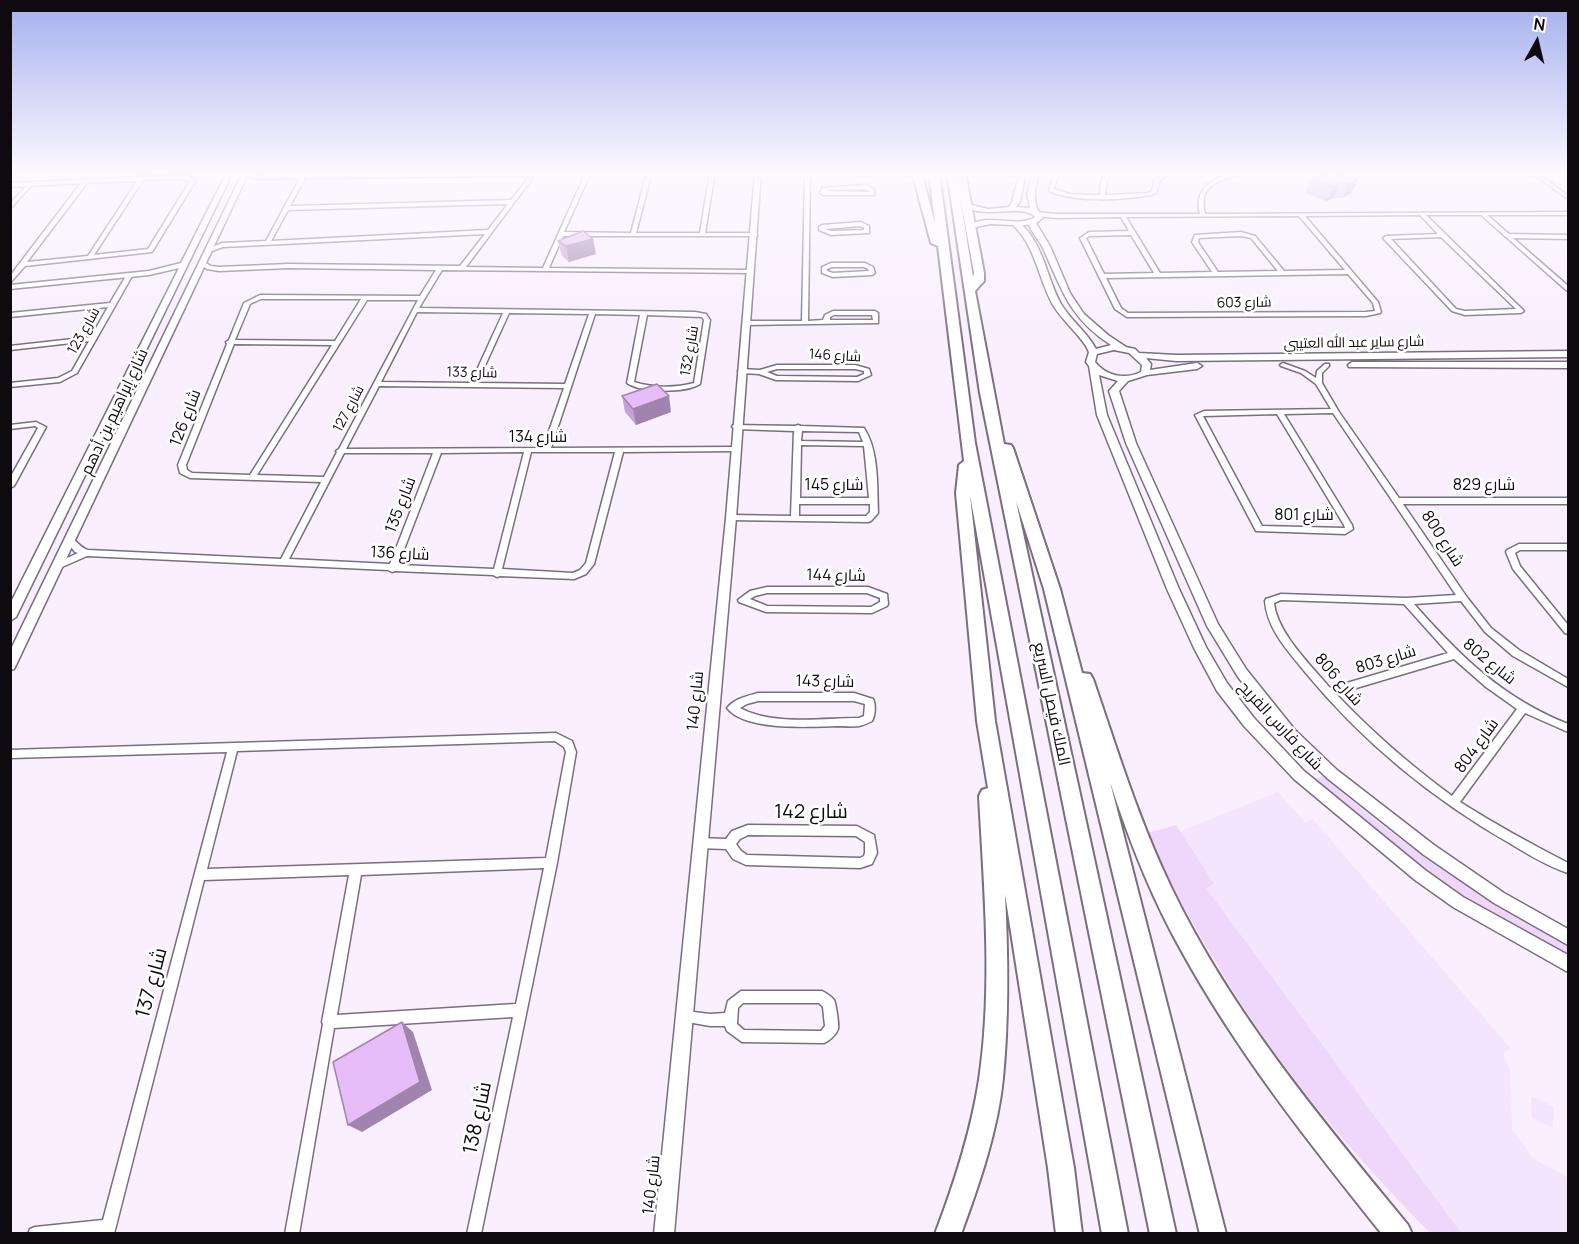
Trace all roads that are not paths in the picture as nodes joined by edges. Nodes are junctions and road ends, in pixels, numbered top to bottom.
1 (49, 230) edge
2 (108, 230) edge
3 (165, 230) edge
4 (203, 230) edge
5 (218, 230) edge
6 (275, 230) edge
7 (562, 230) edge
8 (634, 230) edge
9 (703, 230) edge
10 (755, 230) edge
11 (808, 230) edge
12 (824, 230) edge
13 (867, 230) edge
14 (932, 230) edge
15 (941, 230) edge
16 (960, 230) edge
17 (973, 230) edge
18 (1020, 230) edge
19 (1040, 230) edge
20 (1130, 230) edge
21 (1314, 230) edge
22 (1437, 230) edge
23 (1501, 230) edge
24 (489, 232) joint
25 (1132, 233) junction
26 (560, 234) junction
27 (633, 234) junction
28 (702, 235) junction
29 (755, 235) junction
30 (1443, 236) junction
31 (1508, 236) junction
32 (1569, 237) edge
33 (268, 243) junction
34 (222, 245) junction
35 (210, 246) junction
36 (90, 257) junction
37 (202, 263) junction
38 (24, 264) junction
39 (186, 264) junction
40 (945, 266) junction
41 (440, 268) junction
42 (462, 268) junction
43 (219, 269) junction
44 (545, 269) junction
45 (807, 270) junction
46 (824, 270) junction
47 (167, 271) junction
48 (749, 272) junction
49 (1349, 272) junction
50 (1282, 273) junction
51 (1216, 274) junction
52 (1158, 275) junction
53 (129, 276) junction
54 (1101, 276) junction
55 (180, 277) junction
56 (195, 278) junction
57 (10, 281) edge
58 (10, 287) edge
59 (1569, 289) edge
60 (969, 291) junction
61 (365, 298) junction
62 (422, 298) junction
63 (113, 305) junction
64 (415, 310) junction
65 (507, 311) junction
66 (593, 312) junction
67 (644, 313) junction
68 (10, 315) edge
69 (805, 322) junction
70 (826, 322) junction
71 (746, 323) junction
72 (93, 339) junction
73 (229, 342) junction
74 (337, 343) junction
75 (10, 348) edge
76 (1122, 348) junction
77 (1093, 352) junction
78 (1530, 354) junction
79 (1569, 354) edge
80 (1140, 355) junction
81 (1569, 364) edge
82 (1283, 365) junction
83 (1327, 365) junction
84 (1486, 365) junction
85 (1093, 367) junction
86 (741, 371) junction
87 (760, 372) junction
88 (1145, 373) junction
89 (147, 378) junction
90 (1125, 379) junction
91 (128, 381) junction
92 (1319, 383) junction
93 (376, 384) junction
94 (10, 385) edge
95 (473, 385) junction
96 (568, 386) junction
97 (140, 393) junction
98 (986, 393) junction
99 (120, 396) junction
100 (1336, 411) junction
101 (1279, 412) junction
102 (10, 427) edge
103 (736, 427) junction
104 (798, 428) junction
105 (797, 443) junction
106 (968, 443) junction
107 (867, 444) junction
108 (736, 449) junction
109 (340, 451) junction
110 (438, 451) junction
111 (528, 451) junction
112 (546, 451) junction
113 (619, 451) junction
114 (14, 474) edge
115 (252, 477) junction
116 (325, 480) junction
117 (10, 486) edge
118 (795, 501) junction
119 (873, 501) junction
120 (1399, 501) junction
121 (1569, 501) edge
122 (730, 518) junction
123 (795, 518) junction
124 (70, 541) junction
125 (1569, 547) edge
126 (88, 553) junction
127 (283, 563) junction
128 (58, 565) junction
129 (392, 569) junction
130 (497, 574) junction
131 (1052, 589) junction
132 (1463, 598) junction
133 (722, 599) junction
134 (742, 600) junction
135 (1406, 601) junction
136 (10, 617) edge
137 (1569, 631) edge
138 (1454, 655) junction
139 (10, 665) edge
140 (1569, 683) edge
141 (1327, 693) junction
142 (732, 708) junction
143 (1523, 708) junction
144 (711, 709) junction
145 (986, 721) junction
146 (1569, 728) edge
147 (233, 748) junction
148 (10, 754) edge
149 (1454, 802) junction
150 (699, 843) junction
151 (729, 843) junction
152 (551, 863) junction
153 (1569, 868) edge
154 (356, 869) junction
155 (200, 874) junction
156 (1569, 937) edge
157 (1569, 964) edge
158 (520, 1010) junction
159 (686, 1017) junction
160 (730, 1019) junction
161 (328, 1022) junction
162 (108, 1230) edge
163 (34, 1233) edge
164 (292, 1233) edge
165 (474, 1233) edge
166 (664, 1233) edge
167 (948, 1233) edge
168 (1069, 1233) edge
169 (1115, 1233) edge
170 (1163, 1233) edge
171 (1213, 1233) edge
172 (1399, 1233) edge

1 - 38 street
2 - 36 street
3 - 36 street
4 - 39 street, شارع إبراهيم بن أدهم
5 - 35 street, شارع إبراهيم بن أدهم
6 - 33 street
7 - 26 street
8 - 27 street
9 - 28 street
10 - 29 street, شارع 140
11 - 45 street
12 - 13 street
14 - 40 highway
15 - 40 highway, الملك فيصل السريع
16 - 60 highway, الملك فيصل السريع
17 - 60 highway
18 - 77 street
19 - 76 street, شارع ساير عبد الله العتيبي
20 - 25 street
21 - 49 street, شارع 603
22 - 30 street
23 - 31 street
24 - 33 street
24 - 42 street
25 - 52 street
25 - 54 street, شارع 603
26 - 27 street
26 - 44 street
27 - 28 street
28 - 29 street
29 - 48 street, شارع 140
30 - 30 street
31 - 32 street
31 - 59 street
33 - 34 street
34 - 35 street
34 - 35 street
35 - 37 street, شارع إبراهيم بن أدهم
36 - 38 street
37 - 43 street
37 - 56 street, شارع إبراهيم بن أدهم
38 - 57 street
39 - 47 street
39 - 55 street, شارع إبراهيم بن أدهم
40 - 106 highway, الملك فيصل السريع
41 - 42 street
41 - 43 street
41 - 62 street, شارع 127
42 - 44 street
43 - 56 street
44 - 48 street
45 - 46 street
45 - 69 street
46 - 46 street
47 - 53 street
47 - 55 street
48 - 71 street, شارع 140
49 - 50 street
49 - 54 street, شارع 603
50 - 51 street
50 - 51 street
51 - 52 street
52 - 54 street
53 - 58 street
53 - 63 street, شارع 123
55 - 91 street, شارع إبراهيم بن أدهم
56 - 89 street, شارع إبراهيم بن أدهم
60 - 98 highway, الملك فيصل السريع
61 - 62 street, شارع 126
61 - 73 street, شارع 126
61 - 74 street
62 - 64 street, شارع 127
63 - 68 street
63 - 72 street, شارع 123
64 - 65 street, شارع 132
64 - 93 street, شارع 127
65 - 66 street, شارع 132
65 - 95 street
66 - 67 street, شارع 132
66 - 96 street
67 - 67 street, شارع 132
69 - 70 street
69 - 71 street
70 - 70 street
71 - 86 street, شارع 140
72 - 75 street
72 - 94 street, شارع 123
73 - 74 street
73 - 115 street, شارع 126
74 - 115 street
76 - 77 street
76 - 80 street, شارع ساير عبد الله العتيبي
77 - 85 street, شارع فارس الفريح
78 - 79 street, شارع ساير عبد الله العتيبي
78 - 80 street, شارع ساير عبد الله العتيبي
78 - 84 street
80 - 88 street
81 - 84 street, شارع ساير عبد الله العتيبي
82 - 83 street, شارع ساير عبد الله العتيبي
82 - 88 street, شارع ساير عبد الله العتيبي
82 - 92 street, شارع 800
83 - 84 street, شارع ساير عبد الله العتيبي
83 - 92 street
85 - 90 street
85 - 157 street, شارع فارس الفريح
86 - 87 street, شارع 146
86 - 103 street, شارع 140
87 - 87 street, شارع 146
88 - 90 street, شارع ساير عبد الله العتيبي
89 - 91 street
89 - 97 street, شارع إبراهيم بن أدهم
90 - 156 street, شارع فارس الفريح
91 - 99 street, شارع إبراهيم بن أدهم
92 - 100 street, شارع 800
93 - 95 street, شارع 133
93 - 109 street, شارع 127
95 - 96 street, شارع 133
96 - 112 street
97 - 99 street
97 - 124 street, شارع إبراهيم بن أدهم
98 - 131 highway
98 - 170 highway, الملك فيصل السريع
99 - 136 street, شارع إبراهيم بن أدهم
100 - 101 street, شارع 801
100 - 120 street, شارع 800
101 - 101 street, شارع 801
102 - 114 street
103 - 104 street
103 - 108 street, شارع 140
104 - 105 street, شارع 145
104 - 107 street
105 - 107 street
105 - 118 street, شارع 145
106 - 145 highway
106 - 169 highway, الملك فيصل السريع
107 - 119 street, شارع 145
108 - 113 street, شارع 134
108 - 122 street, شارع 140
109 - 110 street, شارع 134
109 - 116 street, شارع 127
110 - 111 street, شارع 134
110 - 129 street, شارع 135
111 - 112 street, شارع 134
111 - 130 street
112 - 113 street, شارع 134
113 - 130 street, شارع 136
114 - 117 street
115 - 116 street, شارع 126
116 - 127 street, شارع 127
118 - 119 street, شارع 145
118 - 123 street, شارع 145
119 - 123 street, شارع 145
120 - 121 street, شارع 829
120 - 132 street, شارع 800
122 - 123 street, شارع 145
122 - 133 street, شارع 140
124 - 126 street
124 - 128 street, شارع إبراهيم بن أدهم
125 - 137 street
126 - 127 street, شارع 136
126 - 128 street, شارع 136
127 - 129 street, شارع 136
128 - 139 street, شارع إبراهيم بن أدهم
129 - 130 street, شارع 136
131 - 171 highway
131 - 172 highway
132 - 135 street, شارع 806
132 - 140 street, شارع 800
133 - 134 street, شارع 144
133 - 144 street, شارع 140
134 - 134 street, شارع 144
135 - 138 street, شارع 802
135 - 141 street, شارع 806
138 - 141 street, شارع 803
138 - 143 street, شارع 802
141 - 149 street, شارع 806
142 - 142 street, شارع 143
142 - 144 street, شارع 143
143 - 146 street, شارع 802
143 - 149 street, شارع 804
144 - 150 street, شارع 140
145 - 167 highway
145 - 168 highway
147 - 148 street
147 - 152 street, شارع 138
147 - 155 street, شارع 137
149 - 153 street, شارع 806
150 - 151 street, شارع 142
150 - 159 street, شارع 140
151 - 151 street, شارع 142
152 - 154 street
152 - 158 street, شارع 138
154 - 155 street
154 - 161 street
155 - 162 street, شارع 137
158 - 161 street
158 - 165 street, شارع 138
159 - 160 street
159 - 166 street, شارع 140
160 - 160 street
161 - 164 street
162 - 163 street, شارع 137

